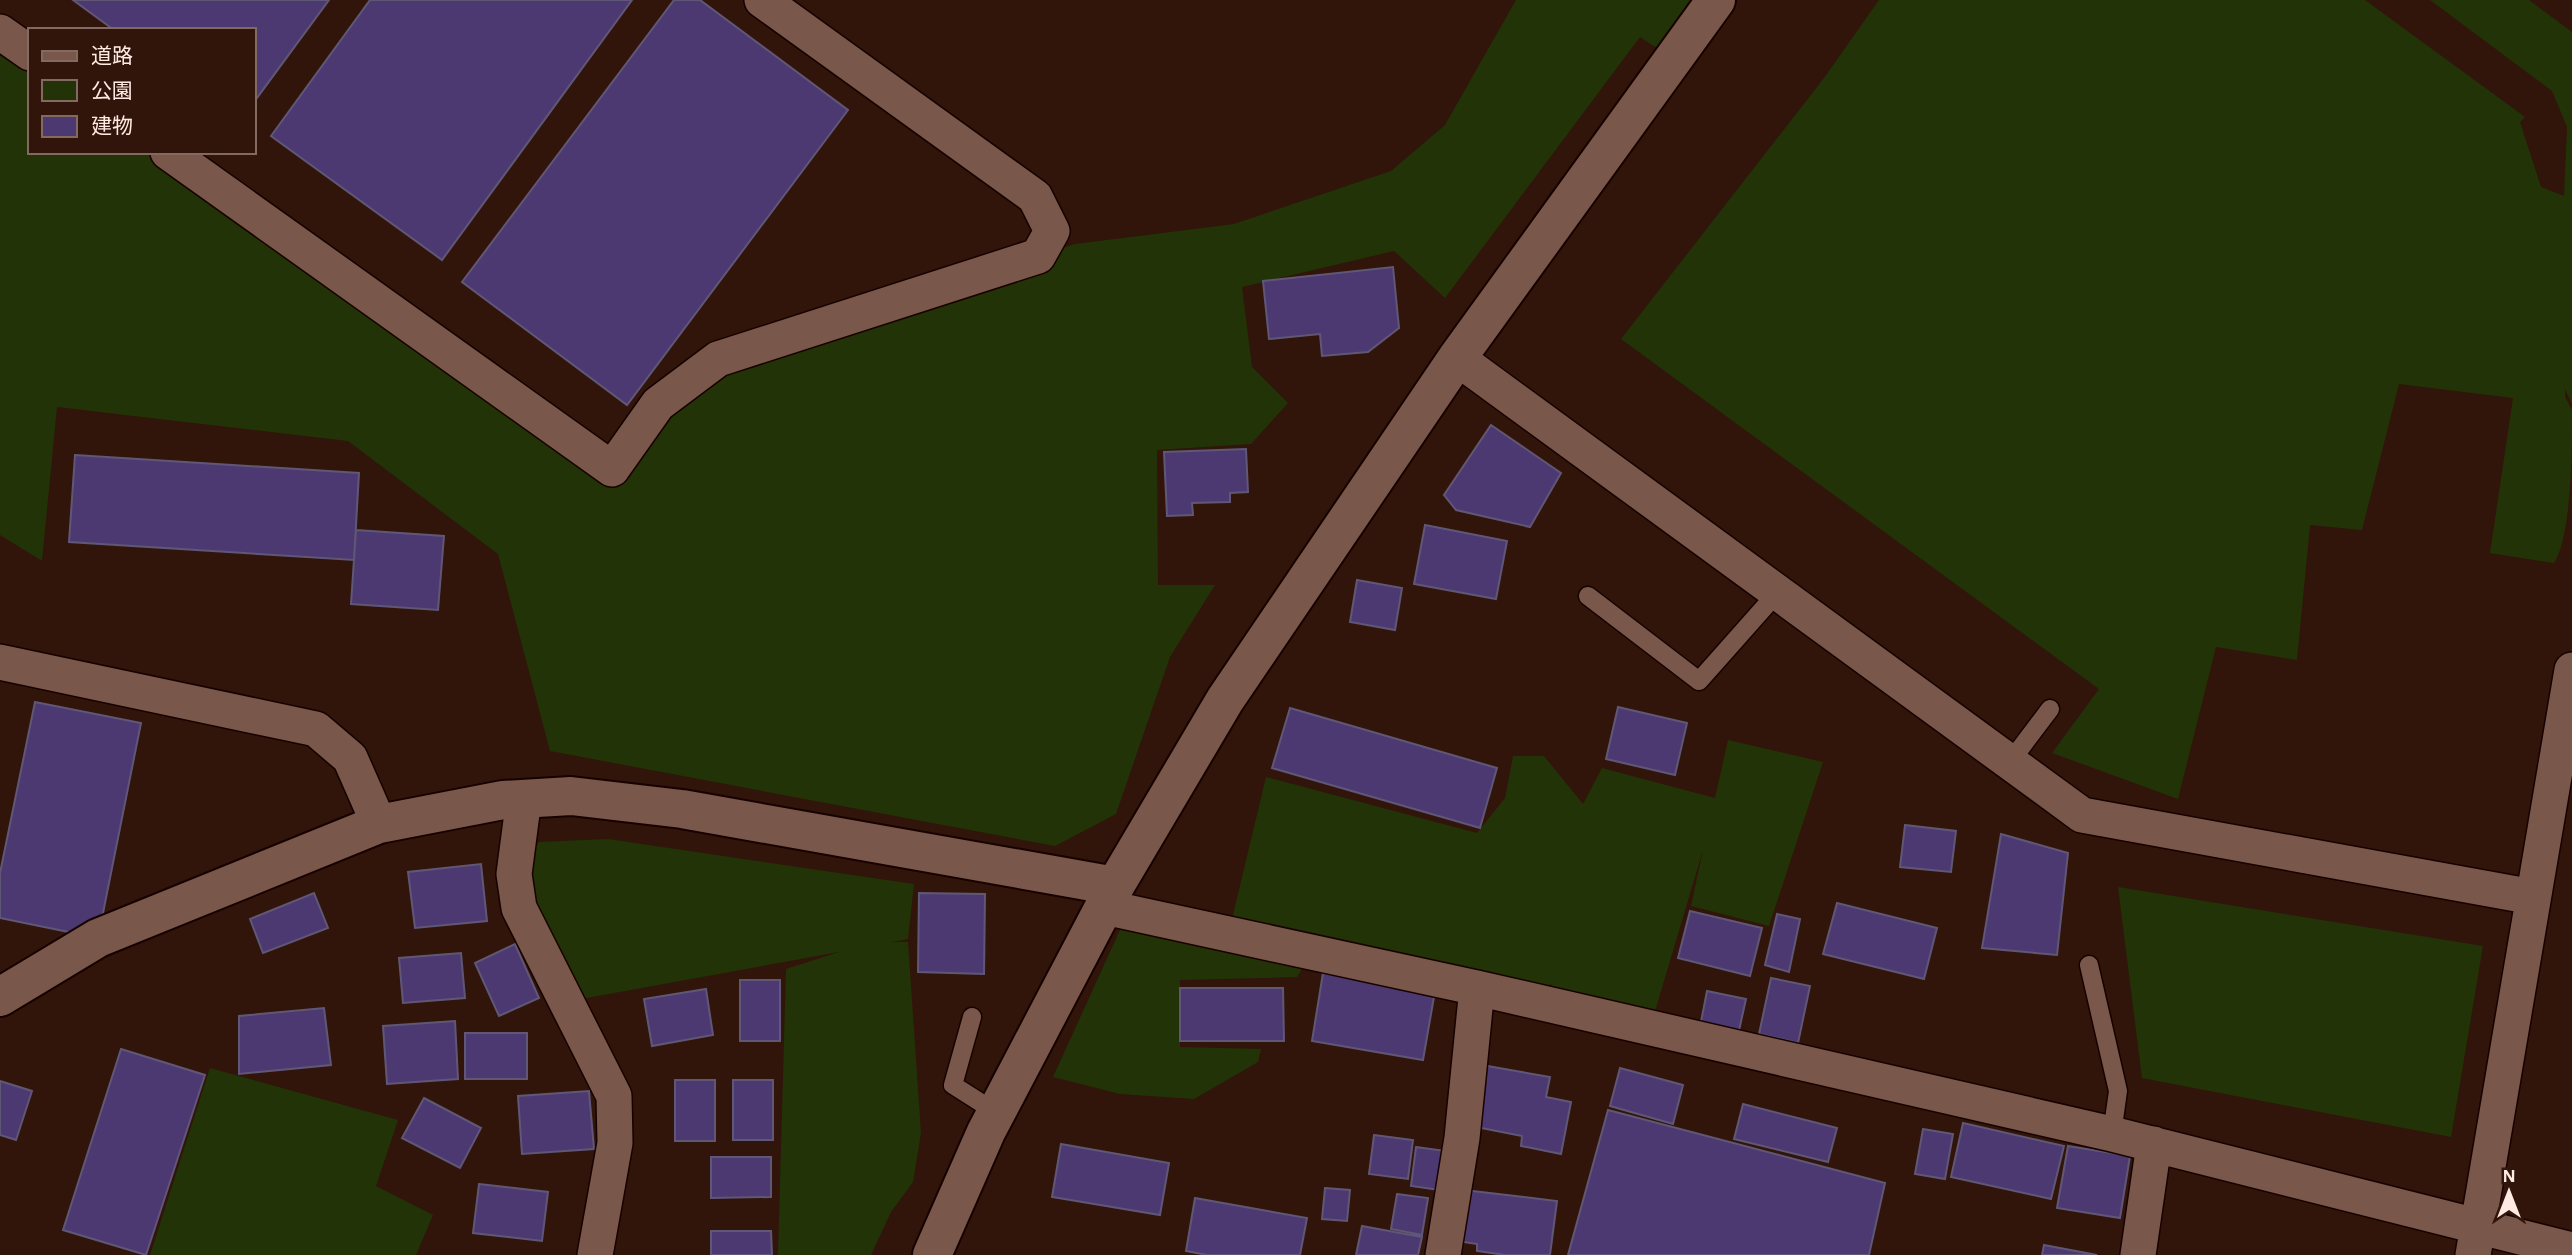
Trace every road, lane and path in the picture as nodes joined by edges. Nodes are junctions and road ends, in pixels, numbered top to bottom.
1 (762, 0) edge
2 (1716, 0) edge
3 (0, 32) edge
4 (28, 52) edge
5 (172, 154) edge
6 (1457, 359) junction
7 (1777, 593) junction
8 (1588, 596) dead end
9 (0, 662) edge
10 (2572, 670) edge
11 (2050, 709) dead end
12 (2010, 762) junction
13 (524, 798) junction
14 (379, 824) junction
15 (1109, 896) junction
16 (2533, 897) junction
17 (2089, 965) dead end
18 (1477, 988) junction
19 (0, 997) edge
20 (972, 1017) dead end
21 (997, 1112) junction
22 (2112, 1134) junction
23 (2154, 1144) junction
24 (2474, 1240) edge
25 (2572, 1250) edge
26 (595, 1255) edge
27 (932, 1255) edge
28 (1443, 1255) edge
29 (2138, 1255) edge

1 - 5 street
2 - 6 street
3 - 4 street
6 - 7 street
6 - 15 street
7 - 8 lane
7 - 12 street
9 - 14 street
10 - 16 street
11 - 12 lane
12 - 16 street
13 - 14 street
13 - 15 street
13 - 26 street
14 - 19 street
15 - 18 street
15 - 21 street
16 - 24 street
17 - 22 lane
18 - 22 street
18 - 28 street
20 - 21 lane
21 - 27 street
22 - 23 street
23 - 24 street
23 - 29 street
24 - 25 street

